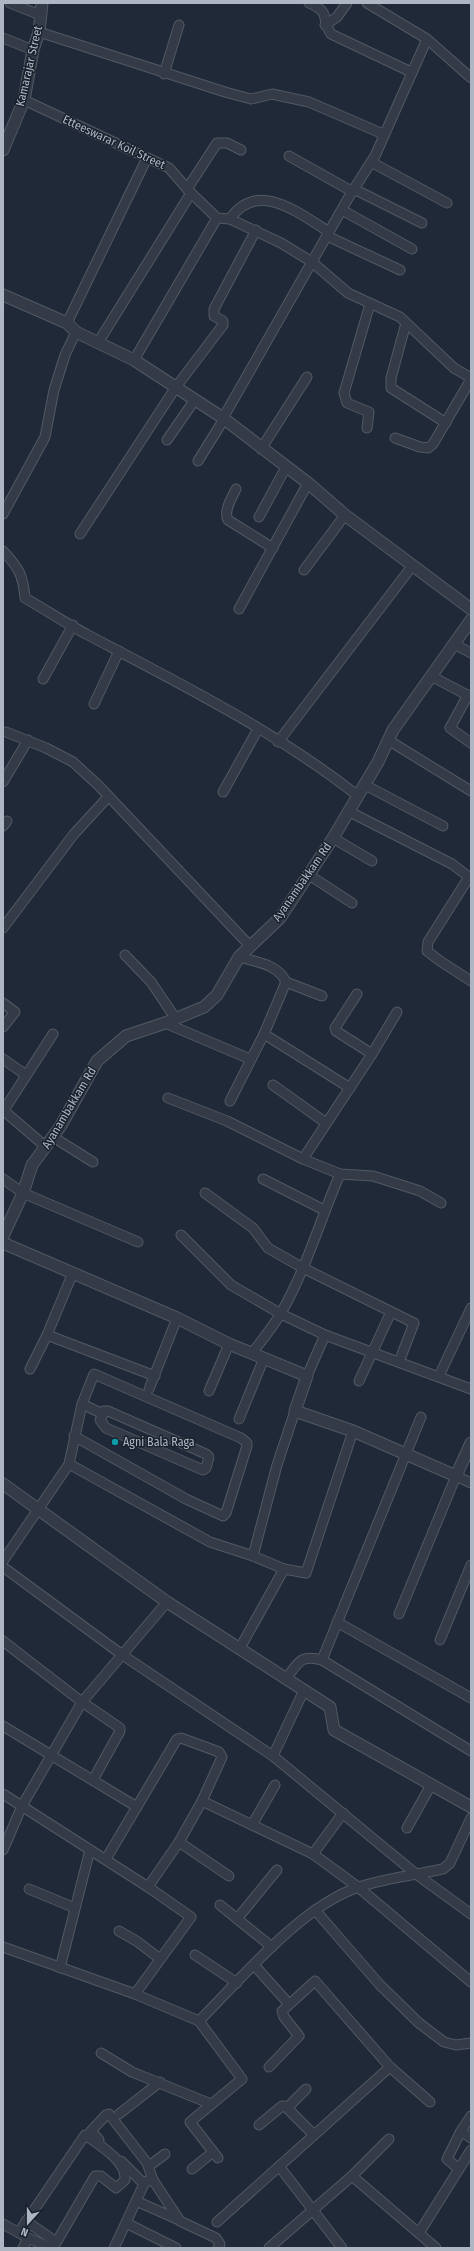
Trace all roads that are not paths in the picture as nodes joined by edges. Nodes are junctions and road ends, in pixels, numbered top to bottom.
1 (10, 3) edge
2 (42, 3) edge
3 (309, 3) edge
4 (348, 3) edge
5 (366, 3) edge
6 (40, 15) junction
7 (179, 25) dead end
8 (325, 25) junction
9 (39, 32) junction
10 (3, 38) edge
11 (427, 39) junction
12 (33, 50) junction
13 (411, 72) junction
14 (164, 74) junction
15 (471, 78) edge
16 (24, 100) junction
17 (6, 133) edge
18 (383, 134) junction
19 (3, 150) edge
20 (241, 150) dead end
21 (289, 156) dead end
22 (147, 158) junction
23 (371, 162) junction
24 (353, 190) junction
25 (189, 191) junction
26 (447, 203) dead end
27 (342, 210) junction
28 (217, 218) junction
29 (230, 219) junction
30 (422, 223) dead end
31 (256, 230) junction
32 (328, 234) junction
33 (412, 249) dead end
34 (312, 262) junction
35 (400, 270) dead end
36 (3, 295) edge
37 (370, 304) junction
38 (67, 323) junction
39 (406, 323) junction
40 (76, 332) junction
41 (99, 342) junction
42 (134, 360) junction
43 (307, 377) dead end
44 (471, 378) edge
45 (176, 387) junction
46 (194, 401) junction
47 (223, 419) junction
48 (446, 423) junction
49 (367, 428) dead end
50 (395, 438) dead end
51 (167, 440) dead end
52 (261, 449) junction
53 (198, 461) dead end
54 (286, 467) junction
55 (308, 483) junction
56 (236, 489) dead end
57 (3, 514) edge
58 (345, 515) junction
59 (259, 517) dead end
60 (80, 534) dead end
61 (273, 548) junction
62 (3, 551) edge
63 (413, 565) junction
64 (304, 570) dead end
65 (239, 609) dead end
66 (471, 609) edge
67 (471, 620) edge
68 (73, 625) junction
69 (454, 644) junction
70 (119, 651) junction
71 (471, 653) edge
72 (431, 676) junction
73 (43, 679) dead end
74 (469, 696) edge
75 (94, 704) dead end
76 (258, 729) junction
77 (6, 732) dead end
78 (28, 740) junction
79 (388, 740) junction
80 (278, 742) junction
81 (471, 743) edge
82 (3, 782) edge
83 (365, 785) junction
84 (471, 791) edge
85 (223, 792) dead end
86 (358, 796) junction
87 (108, 797) junction
88 (348, 811) junction
89 (443, 826) dead end
90 (333, 838) junction
91 (372, 861) dead end
92 (309, 875) junction
93 (470, 878) edge
94 (352, 903) dead end
95 (3, 928) edge
96 (250, 946) junction
97 (125, 955) dead end
98 (239, 957) junction
99 (471, 981) edge
100 (286, 982) junction
101 (357, 994) dead end
102 (322, 996) dead end
103 (3, 1004) edge
104 (397, 1012) dead end
105 (176, 1018) junction
106 (165, 1023) junction
107 (3, 1027) edge
108 (52, 1034) dead end
109 (264, 1034) junction
110 (372, 1054) junction
111 (3, 1059) edge
112 (250, 1059) junction
113 (26, 1075) junction
114 (273, 1085) dead end
115 (350, 1088) junction
116 (168, 1098) dead end
117 (230, 1102) dead end
118 (3, 1110) edge
119 (326, 1123) junction
120 (53, 1137) junction
121 (46, 1147) junction
122 (303, 1159) junction
123 (93, 1162) dead end
124 (340, 1174) junction
125 (3, 1179) edge
126 (263, 1179) dead end
127 (23, 1193) junction
128 (205, 1193) dead end
129 (441, 1203) dead end
130 (324, 1210) junction
131 (181, 1235) dead end
132 (3, 1236) edge
133 (138, 1242) dead end
134 (3, 1243) edge
135 (303, 1268) junction
136 (72, 1275) junction
137 (471, 1308) edge
138 (391, 1312) junction
139 (281, 1314) junction
140 (177, 1318) junction
141 (47, 1335) junction
142 (325, 1335) junction
143 (229, 1344) junction
144 (252, 1353) junction
145 (371, 1353) junction
146 (264, 1358) junction
147 (399, 1362) junction
148 (30, 1369) dead end
149 (155, 1376) junction
150 (307, 1376) junction
151 (439, 1376) junction
152 (359, 1381) dead end
153 (149, 1389) dead end
154 (471, 1389) edge
155 (209, 1391) dead end
156 (82, 1404) junction
157 (295, 1411) junction
158 (103, 1414) junction
159 (421, 1417) dead end
160 (239, 1419) dead end
161 (353, 1431) junction
162 (74, 1436) junction
163 (471, 1443) edge
164 (406, 1454) junction
165 (70, 1464) junction
166 (456, 1476) junction
167 (471, 1483) edge
168 (3, 1484) edge
169 (38, 1508) junction
170 (253, 1556) junction
171 (3, 1561) edge
172 (471, 1565) edge
173 (3, 1567) edge
174 (284, 1569) junction
175 (167, 1602) junction
176 (399, 1614) dead end
177 (338, 1622) junction
178 (440, 1640) dead end
179 (3, 1641) edge
180 (240, 1648) junction
181 (121, 1654) junction
182 (322, 1660) junction
183 (286, 1679) junction
184 (304, 1690) junction
185 (471, 1698) edge
186 (82, 1702) junction
187 (3, 1726) edge
188 (471, 1752) edge
189 (50, 1755) junction
190 (273, 1756) junction
191 (93, 1780) junction
192 (275, 1785) dead end
193 (431, 1785) junction
194 (3, 1794) edge
195 (202, 1801) junction
196 (22, 1806) junction
197 (137, 1807) junction
198 (471, 1807) edge
199 (343, 1813) junction
200 (471, 1818) edge
201 (252, 1825) junction
202 (407, 1828) dead end
203 (179, 1842) junction
204 (3, 1850) edge
205 (90, 1850) junction
206 (313, 1854) junction
207 (106, 1860) junction
208 (277, 1870) dead end
209 (416, 1874) junction
210 (229, 1876) dead end
211 (148, 1887) junction
212 (358, 1887) junction
213 (29, 1889) dead end
214 (220, 1905) dead end
215 (75, 1908) junction
216 (315, 1910) junction
217 (471, 1914) edge
218 (237, 1919) junction
219 (118, 1931) dead end
220 (3, 1947) edge
221 (272, 1947) junction
222 (195, 1955) dead end
223 (160, 1959) junction
224 (254, 1965) junction
225 (60, 1968) junction
226 (471, 1982) edge
227 (237, 1983) junction
228 (135, 1994) junction
229 (289, 2004) junction
230 (198, 2021) junction
231 (471, 2043) edge
232 (101, 2053) dead end
233 (269, 2067) dead end
234 (390, 2067) junction
235 (160, 2082) junction
236 (306, 2089) dead end
237 (430, 2102) dead end
238 (211, 2104) junction
239 (288, 2107) junction
240 (119, 2114) dead end
241 (471, 2116) edge
242 (259, 2125) dead end
243 (461, 2131) junction
244 (314, 2135) junction
245 (471, 2138) edge
246 (389, 2139) dead end
247 (471, 2150) edge
248 (165, 2154) dead end
249 (148, 2166) junction
250 (279, 2166) junction
251 (192, 2169) dead end
252 (459, 2169) junction
253 (352, 2176) junction
254 (153, 2180) junction
255 (144, 2184) junction
256 (136, 2201) junction
257 (312, 2209) junction
258 (179, 2220) junction
259 (26, 2221) junction
260 (217, 2222) dead end
261 (126, 2223) junction
262 (3, 2224) edge
263 (19, 2232) junction
264 (419, 2233) junction
265 (28, 2238) junction
266 (54, 2246) edge
267 (23, 2248) edge
268 (114, 2248) edge
269 (176, 2248) edge
270 (218, 2248) edge
271 (269, 2248) edge
272 (342, 2248) edge
273 (436, 2248) edge

1 - 6 street
2 - 6 street, Kamarajar Street
3 - 8 street
4 - 8 street
5 - 11 street
6 - 9 street, Kamarajar Street
7 - 14 street
8 - 13 street
9 - 12 street, Kamarajar Street
9 - 14 street
10 - 12 street
11 - 13 street
11 - 15 street
12 - 16 street, Kamarajar Street
13 - 18 street
14 - 18 street
16 - 17 street, Kamarajar Street
16 - 22 street, Etteeswarar Koil Street
17 - 19 street, Kamarajar Street
18 - 23 street
20 - 25 street
21 - 24 street
22 - 25 street, Etteeswarar Koil Street
22 - 38 street
23 - 24 street
23 - 26 street
24 - 27 street
24 - 30 street
25 - 28 street, Etteeswarar Koil Street
25 - 41 street
27 - 32 street
27 - 33 street
28 - 29 street
28 - 42 street
29 - 31 street
29 - 32 street
31 - 34 street
31 - 45 street
32 - 34 street
32 - 35 street
34 - 37 street
34 - 47 street
36 - 38 street
37 - 39 street
37 - 49 street
38 - 40 street
39 - 44 street
39 - 48 street
40 - 41 street
40 - 57 street
41 - 42 street
42 - 45 street
43 - 52 street
44 - 48 street
45 - 46 street
45 - 60 street
46 - 47 street
46 - 51 street
47 - 52 street
47 - 53 street
48 - 50 street
52 - 54 street
54 - 55 street
54 - 59 street
55 - 58 street
55 - 61 street
56 - 61 street
58 - 63 street
58 - 64 street
61 - 65 street
62 - 68 street
63 - 66 street
63 - 80 street
67 - 69 street, Ayanambakkam Rd
68 - 70 street
68 - 73 street
69 - 71 street
69 - 72 street, Ayanambakkam Rd
70 - 75 street
70 - 76 street
72 - 74 street
72 - 79 street, Ayanambakkam Rd
74 - 81 street
76 - 80 street
76 - 85 street
77 - 78 street
78 - 82 street
78 - 87 street
79 - 83 street, Ayanambakkam Rd
79 - 84 street
80 - 86 street
83 - 86 street, Ayanambakkam Rd
83 - 89 street
86 - 88 street, Ayanambakkam Rd
87 - 95 street
87 - 96 street
88 - 90 street, Ayanambakkam Rd
88 - 93 street
90 - 91 street
90 - 92 street, Ayanambakkam Rd
92 - 94 street
92 - 96 street, Ayanambakkam Rd
93 - 99 street
96 - 98 street, Ayanambakkam Rd
97 - 105 street
98 - 100 street
98 - 105 street, Ayanambakkam Rd
100 - 102 street
100 - 109 street
101 - 110 street
103 - 107 street
104 - 110 street
105 - 106 street, Ayanambakkam Rd
106 - 112 street
106 - 120 street, Ayanambakkam Rd
108 - 113 street
109 - 112 street
109 - 115 street
110 - 115 street
111 - 113 street
112 - 117 street
113 - 118 street
114 - 119 street
115 - 119 street
116 - 122 street
118 - 121 street
119 - 122 street
120 - 121 street, Ayanambakkam Rd
120 - 123 street
121 - 127 street, Ayanambakkam Rd
122 - 124 street
124 - 129 street
124 - 130 street
125 - 127 street
126 - 130 street
127 - 132 street, Ayanambakkam Rd
127 - 133 street
128 - 135 street
130 - 135 street
131 - 139 street
134 - 136 street
135 - 138 street
135 - 139 street
136 - 140 street
136 - 141 street
137 - 151 street
138 - 145 street
138 - 147 street
139 - 142 street
139 - 144 street
140 - 143 street
140 - 149 street
141 - 148 street
141 - 149 street
142 - 145 street
142 - 150 street
143 - 144 street
143 - 155 street
144 - 146 street
145 - 147 street
145 - 152 street
146 - 150 street
146 - 160 street
147 - 151 street
149 - 153 street
150 - 157 street
151 - 154 street
156 - 158 street
156 - 162 street
156 - 162 street
157 - 161 street
157 - 170 street
158 - 158 street
159 - 164 street
161 - 164 street
161 - 174 street
162 - 165 street
163 - 166 street
164 - 166 street
164 - 177 street
165 - 169 street
165 - 170 street
166 - 167 street
166 - 176 street
168 - 169 street
169 - 171 street
169 - 175 street
170 - 174 street
172 - 178 street
173 - 181 street
174 - 180 street
175 - 180 street
175 - 181 street
177 - 182 street
177 - 185 street
179 - 186 street
180 - 183 street
181 - 186 street
181 - 190 street
182 - 183 street
182 - 188 street
183 - 184 street
184 - 190 street
184 - 193 street
186 - 189 street
186 - 191 street
187 - 189 street
189 - 191 street
189 - 196 street
190 - 199 street
191 - 197 street
192 - 201 street
193 - 198 street
193 - 202 street
194 - 196 street
195 - 197 street
195 - 201 street
195 - 203 street
196 - 204 street
196 - 205 street
197 - 207 street
199 - 206 street
199 - 209 street
200 - 209 street
201 - 206 street
203 - 210 street
203 - 211 street
205 - 207 street
205 - 215 street
206 - 212 street
207 - 211 street
208 - 218 street
209 - 212 street
209 - 217 street
211 - 223 street
212 - 216 street
212 - 226 street
213 - 215 street
214 - 218 street
215 - 225 street
216 - 221 street
216 - 231 street
218 - 221 street
219 - 223 street
220 - 225 street
221 - 224 street
222 - 227 street
223 - 228 street
224 - 227 street
224 - 229 street
225 - 228 street
227 - 230 street
228 - 230 street
229 - 233 street
229 - 234 street
230 - 238 street
232 - 235 street
234 - 237 street
234 - 244 street
235 - 238 street
235 - 240 street
236 - 239 street
238 - 251 street
239 - 242 street
239 - 244 street
241 - 243 street
243 - 245 street
243 - 252 street
244 - 250 street
246 - 253 street
247 - 252 street
248 - 249 street
249 - 254 street
249 - 255 street
250 - 257 street
250 - 260 street
252 - 264 street
253 - 257 street
253 - 264 street
254 - 255 street
254 - 258 street
255 - 256 street
256 - 258 street
256 - 261 street
257 - 271 street
257 - 272 street
258 - 270 street
259 - 263 street
259 - 266 street
259 - 266 street
261 - 268 street
261 - 269 street
262 - 263 street
263 - 265 street
264 - 273 street
265 - 266 street
265 - 267 street

